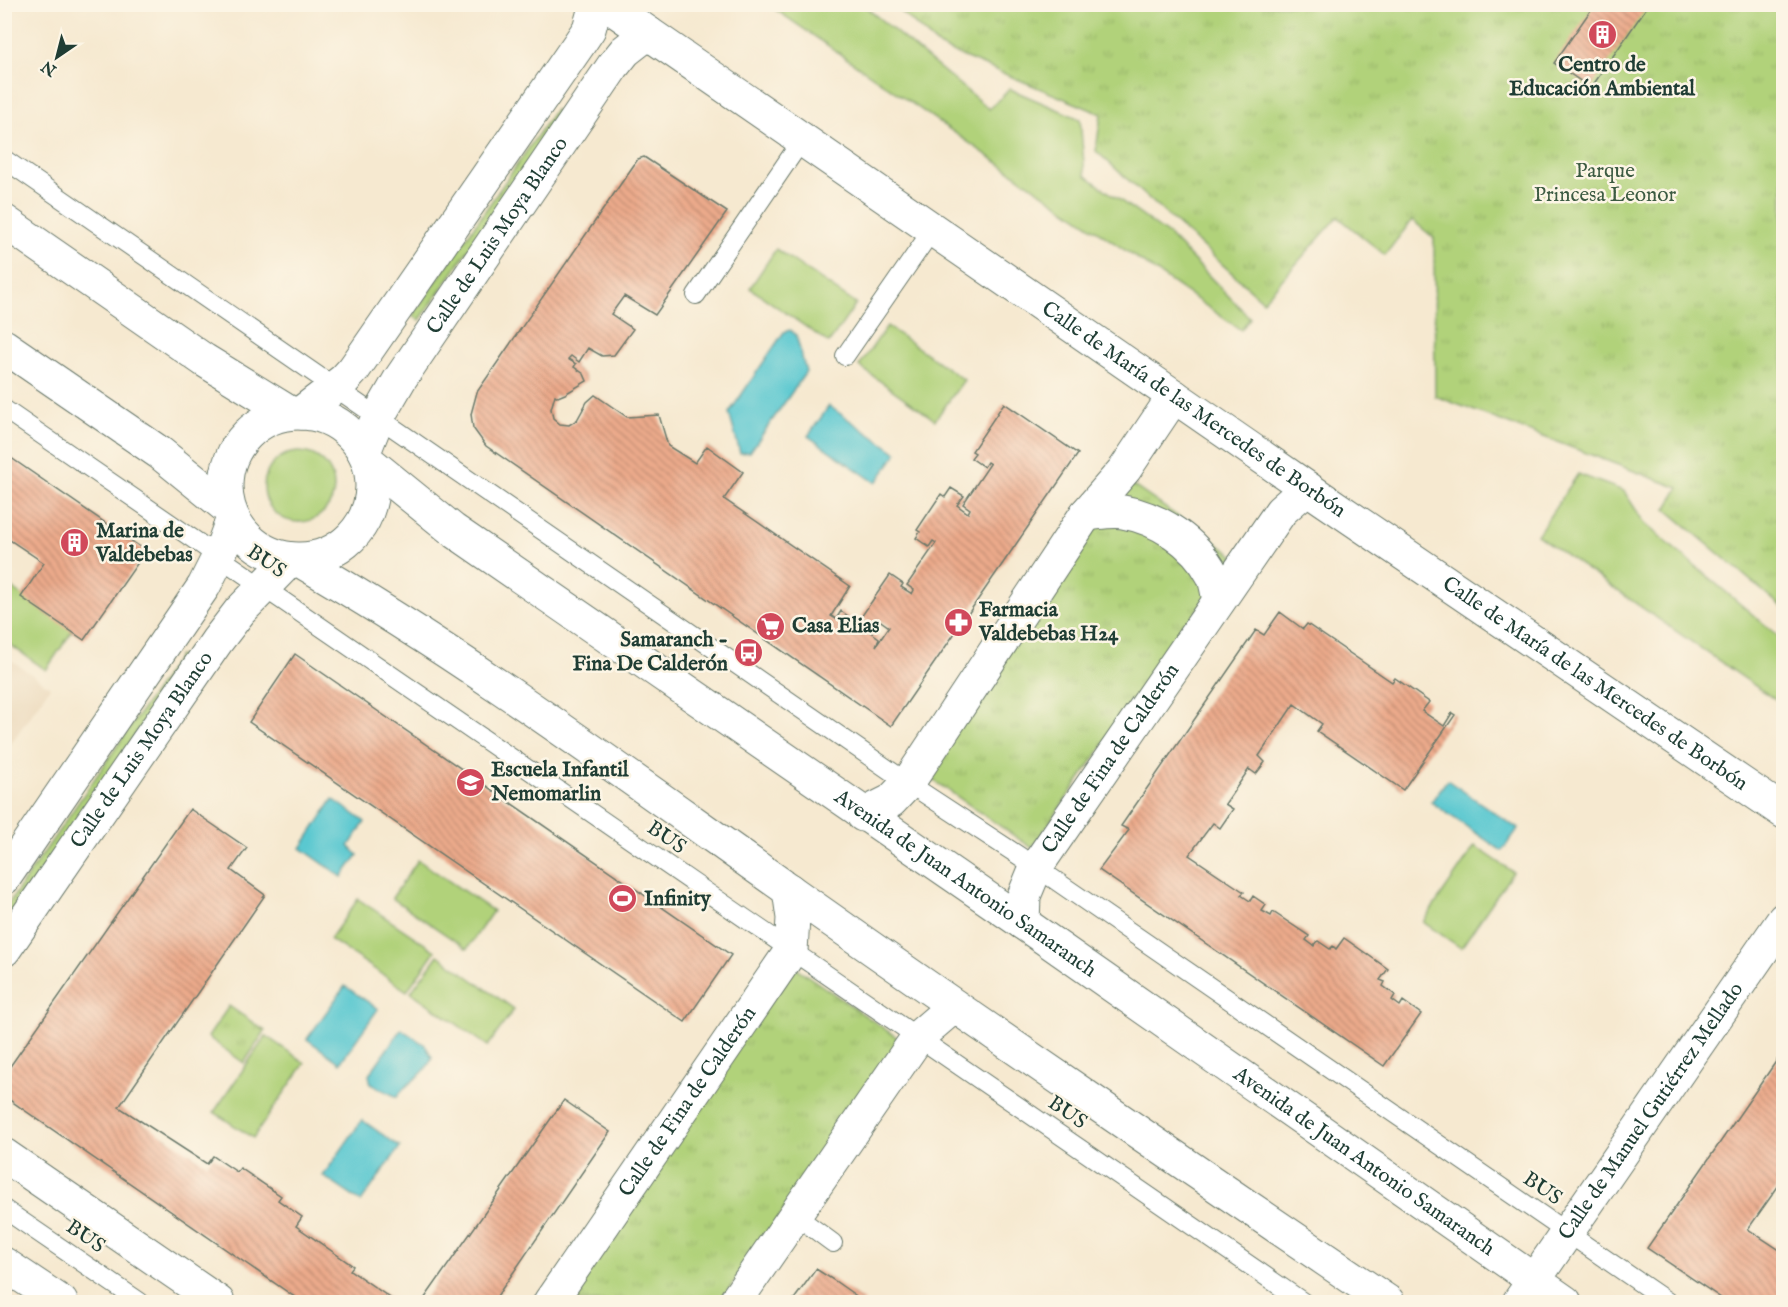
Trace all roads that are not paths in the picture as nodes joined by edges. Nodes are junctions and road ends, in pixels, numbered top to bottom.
1 (596, 4) edge
2 (606, 4) edge
3 (648, 33) junction
4 (802, 140) junction
5 (4, 159) edge
6 (4, 221) edge
7 (933, 229) junction
8 (696, 295) dead end
9 (4, 346) edge
10 (845, 356) dead end
11 (335, 387) junction
12 (1174, 396) junction
13 (4, 409) edge
14 (296, 413) junction
15 (378, 417) junction
16 (366, 457) junction
17 (1307, 488) junction
18 (231, 513) junction
19 (1086, 514) junction
20 (219, 556) junction
21 (295, 559) junction
22 (264, 587) junction
23 (1219, 600) junction
24 (908, 783) junction
25 (1784, 812) edge
26 (863, 815) junction
27 (1036, 867) junction
28 (4, 878) edge
29 (789, 890) junction
30 (1784, 920) edge
31 (1023, 923) junction
32 (4, 950) edge
33 (791, 951) junction
34 (954, 1006) junction
35 (918, 1037) junction
36 (4, 1155) edge
37 (4, 1209) edge
38 (795, 1215) junction
39 (1567, 1233) junction
40 (833, 1243) dead end
41 (4, 1264) edge
42 (1527, 1292) edge
43 (61, 1302) edge
44 (141, 1302) edge
45 (218, 1302) edge
46 (550, 1302) edge
47 (735, 1302) edge
48 (1303, 1302) edge
49 (1388, 1302) edge
50 (1565, 1302) edge
51 (1668, 1302) edge

1 - 11 street, Calle de Luis Moya Blanco
2 - 3 street, Calle de María de las Mercedes de Borbón
3 - 4 street, Calle de María de las Mercedes de Borbón
3 - 15 street, Calle de Luis Moya Blanco
4 - 7 street, Calle de María de las Mercedes de Borbón
4 - 8 lane
5 - 11 lane
6 - 14 street
7 - 10 lane
7 - 12 street, Calle de María de las Mercedes de Borbón
9 - 18 street
11 - 14 street, Calle de Luis Moya Blanco
11 - 15 lane
12 - 17 street, Calle de María de las Mercedes de Borbón
12 - 19 street
13 - 20 lane, BUS
14 - 16 street
14 - 18 street
15 - 16 street, Calle de Luis Moya Blanco
15 - 24 lane
16 - 21 street
16 - 26 street, Avenida de Juan Antonio Samaranch
17 - 23 street, Calle de Fina de Calderón
17 - 25 street, Calle de María de las Mercedes de Borbón
18 - 20 street, Calle de Luis Moya Blanco
18 - 21 street
19 - 23 street
19 - 24 street
20 - 22 lane, BUS
20 - 28 street, Calle de Luis Moya Blanco
21 - 22 street, Calle de Luis Moya Blanco
21 - 29 street
22 - 32 street, Calle de Luis Moya Blanco
22 - 33 lane, BUS
23 - 27 street, Calle de Fina de Calderón
24 - 26 street
24 - 27 lane, BUS
26 - 31 street, Avenida de Juan Antonio Samaranch
27 - 31 street, Calle de Fina de Calderón
27 - 39 lane, BUS
29 - 33 street
29 - 34 street
30 - 39 street, Calle de Manuel Gutiérrez Mellado
31 - 42 street, Avenida de Juan Antonio Samaranch
33 - 35 lane, BUS
33 - 46 street, Calle de Fina de Calderón
34 - 35 street
34 - 49 street
35 - 38 street
35 - 48 lane, BUS
36 - 45 street
37 - 44 lane, BUS
38 - 40 lane
38 - 47 street
39 - 42 street, Calle de Manuel Gutiérrez Mellado
39 - 51 lane, BUS
41 - 43 street
42 - 50 street, Avenida de Juan Antonio Samaranch

